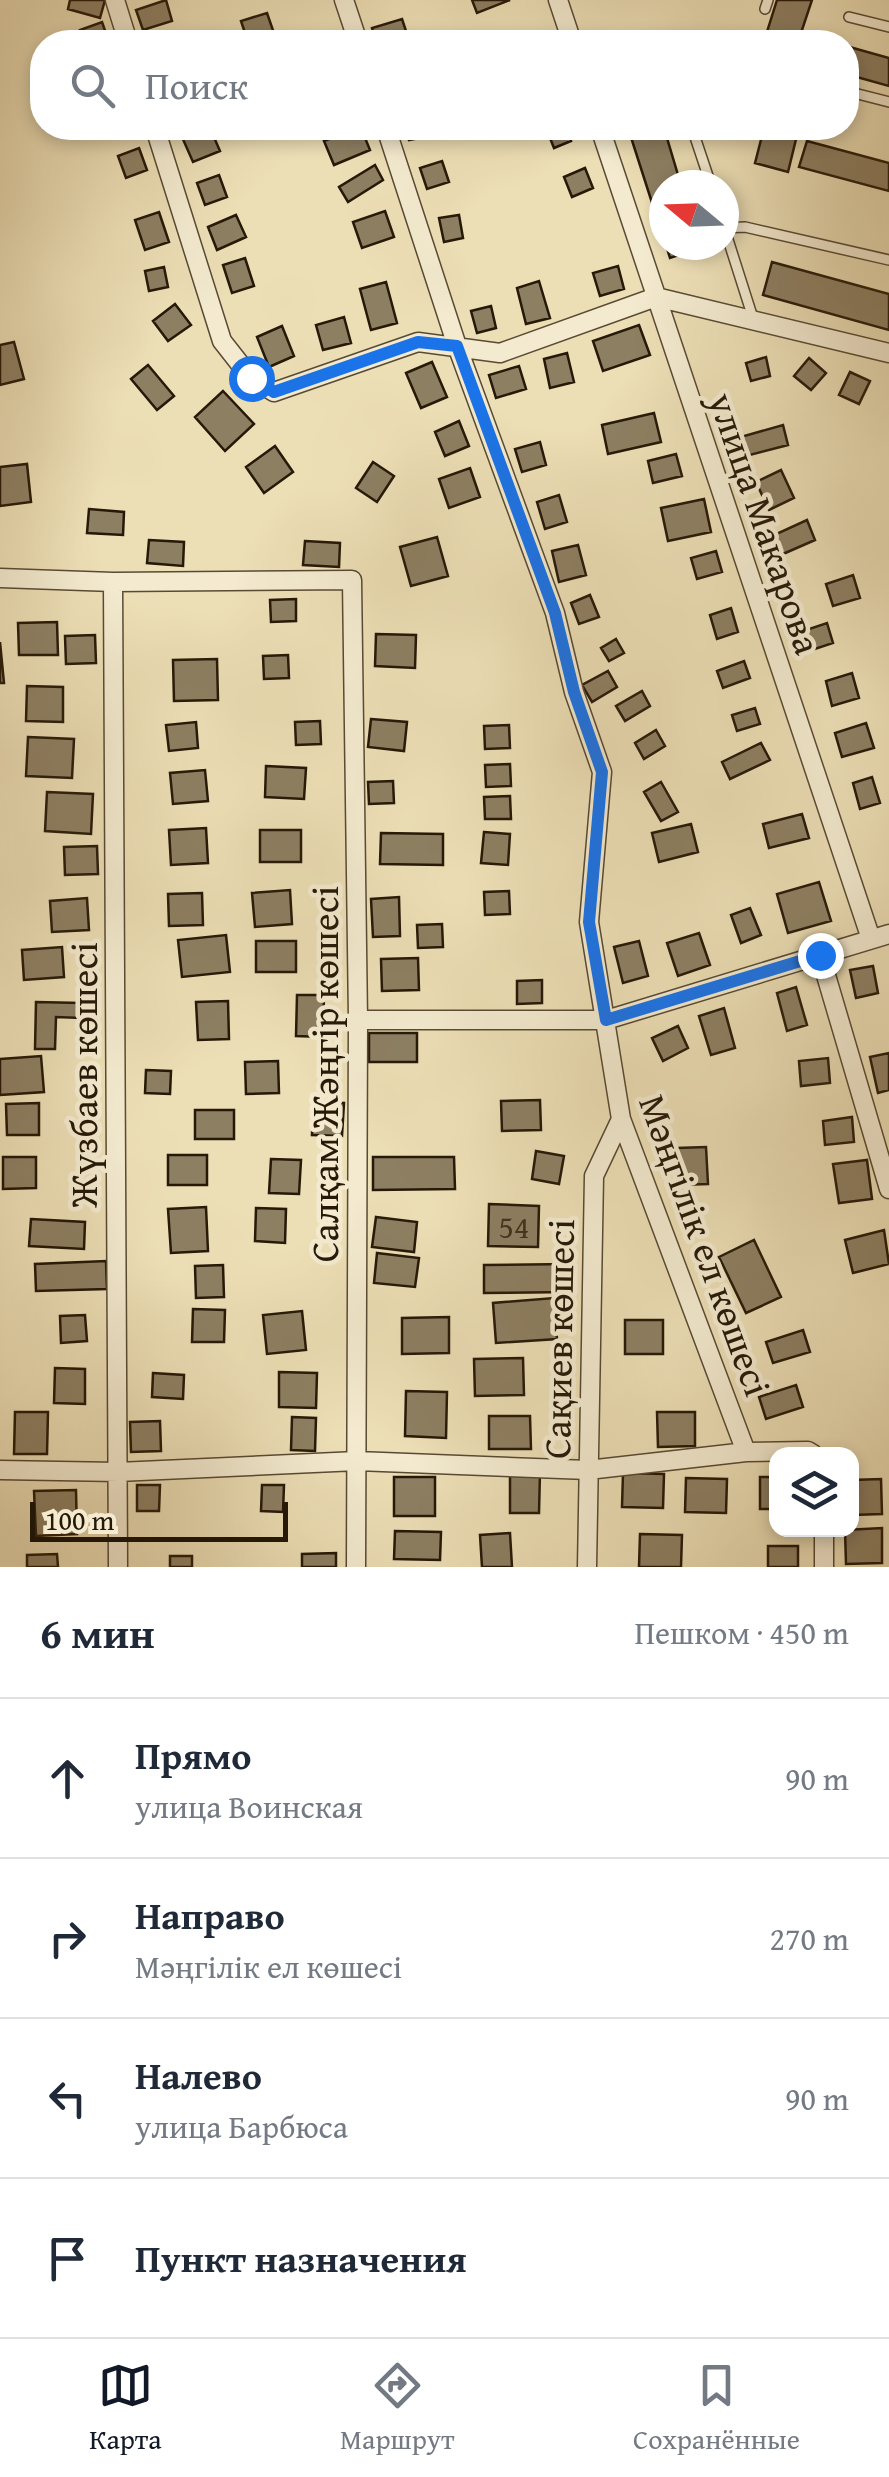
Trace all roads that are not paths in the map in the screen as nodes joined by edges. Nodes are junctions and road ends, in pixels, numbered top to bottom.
1 (114, 0) edge
2 (344, 0) edge
3 (558, 0) edge
4 (849, 17) dead end
5 (889, 27) edge
6 (124, 30) edge
7 (354, 30) edge
8 (568, 30) edge
9 (859, 94) edge
10 (889, 102) edge
11 (159, 140) edge
12 (390, 140) edge
13 (604, 140) edge
14 (696, 140) edge
15 (705, 170) edge
16 (739, 227) edge
17 (734, 260) edge
18 (889, 260) edge
19 (656, 297) junction
20 (754, 320) junction
21 (457, 346) junction
22 (889, 353) edge
23 (0, 578) edge
24 (113, 582) junction
25 (880, 936) edge
26 (820, 955) junction
27 (358, 1020) junction
28 (606, 1020) junction
29 (620, 1119) junction
30 (885, 1160) edge
31 (889, 1189) edge
32 (746, 1452) junction
33 (769, 1452) edge
34 (357, 1461) junction
35 (0, 1470) edge
36 (588, 1470) junction
37 (118, 1472) junction
38 (824, 1537) edge
39 (118, 1567) edge
40 (356, 1567) edge
41 (587, 1567) edge
42 (824, 1567) edge

1 - 6 street
2 - 7 street
3 - 8 street
4 - 5 lane
9 - 10 lane
11 - 21 street
12 - 21 street, Мәңгілік ел көшесі
13 - 19 street, улица Макарова
14 - 15 lane
16 - 18 lane
17 - 20 lane
19 - 20 street
19 - 21 street
19 - 25 street, улица Макарова
20 - 22 street
21 - 28 street, Мәңгілік ел көшесі
23 - 24 street
24 - 27 street, Салқам Жәңгір көшесі
24 - 37 street, Жүзбаев көшесі
25 - 26 street
26 - 28 street
26 - 30 street
27 - 28 street
27 - 34 street, Салқам Жәңгір көшесі
28 - 29 street, Мәңгілік ел көшесі
29 - 32 street, Мәңгілік ел көшесі
29 - 36 street, Сақиев көшесі
30 - 31 street
32 - 33 street, Мәңгілік ел көшесі
32 - 36 street
34 - 36 street
34 - 37 street
34 - 40 street, Салқам Жәңгір көшесі
35 - 37 street
36 - 41 street, Сақиев көшесі
37 - 39 street, Жүзбаев көшесі
38 - 42 street

